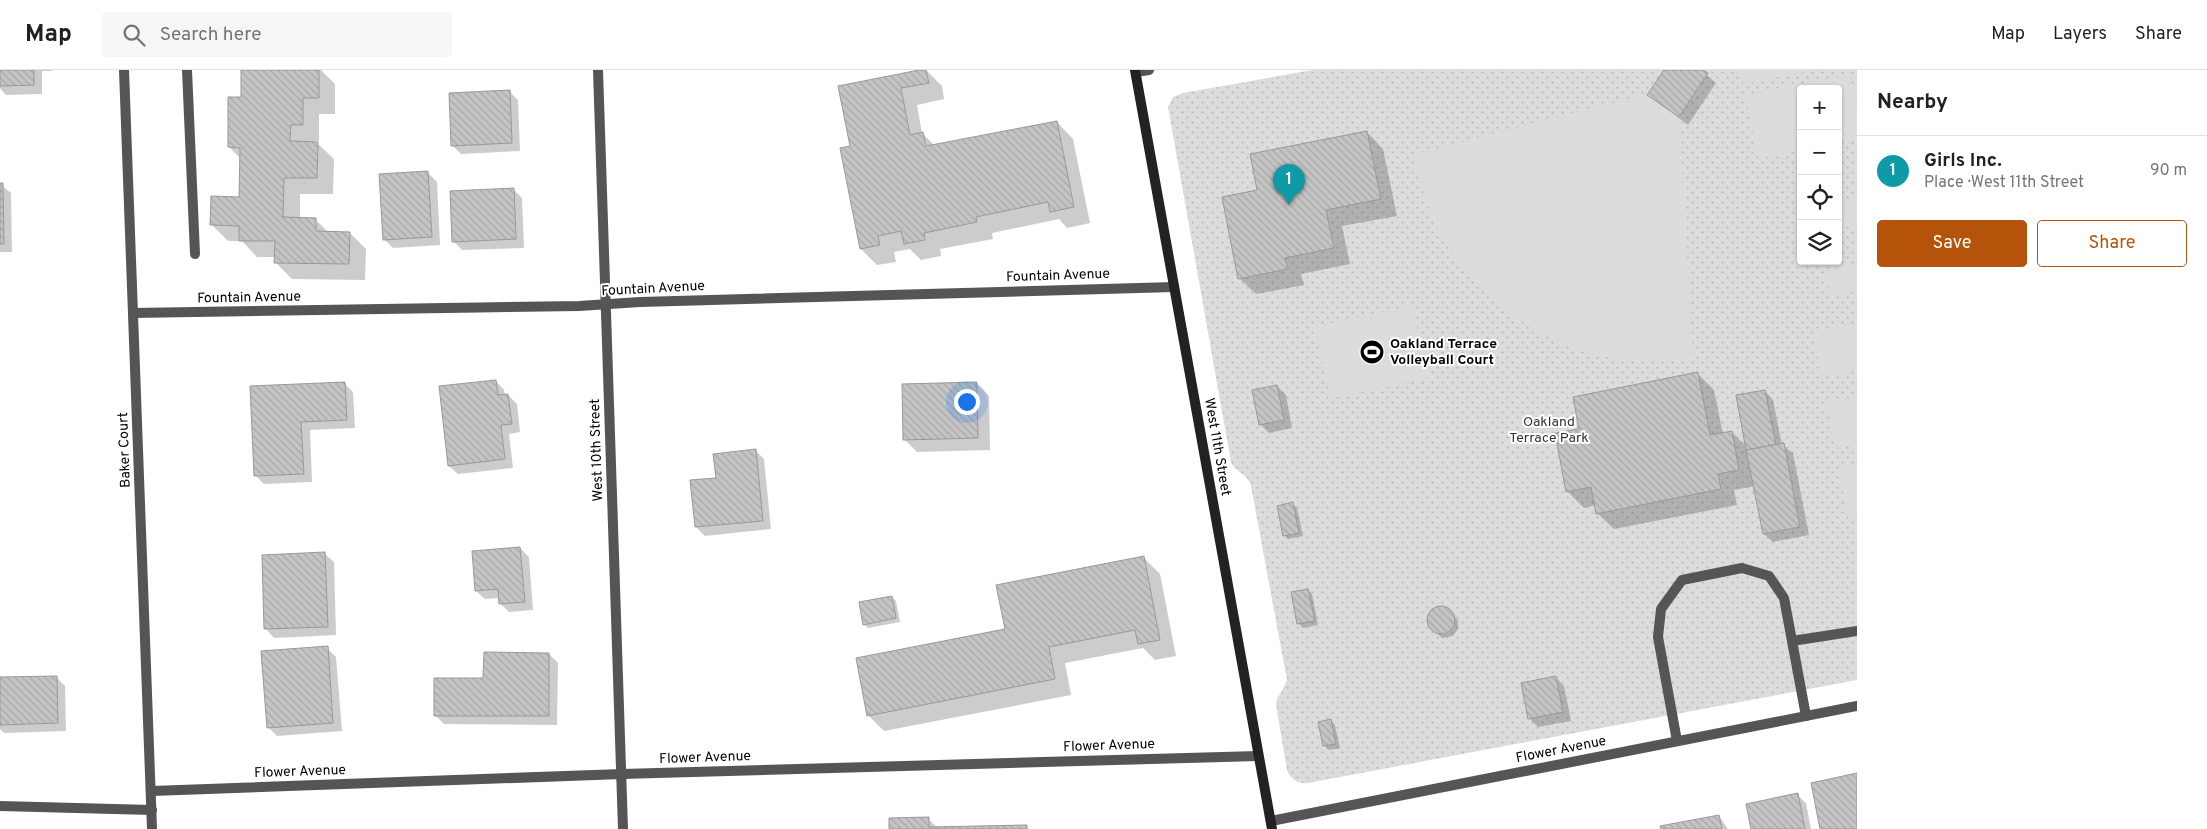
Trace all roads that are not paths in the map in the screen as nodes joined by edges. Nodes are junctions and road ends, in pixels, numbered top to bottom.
1 (124, 70) edge
2 (187, 70) edge
3 (598, 70) edge
4 (1148, 70) edge
5 (1136, 71) edge
6 (195, 254) dead end
7 (1174, 287) junction
8 (606, 305) junction
9 (133, 313) junction
10 (1857, 631) edge
11 (1792, 641) junction
12 (1857, 706) edge
13 (1806, 716) junction
14 (1677, 742) junction
15 (1258, 756) junction
16 (622, 774) junction
17 (152, 791) junction
18 (0, 806) edge
19 (152, 810) junction
20 (1272, 825) edge
21 (152, 829) edge
22 (623, 829) edge

1 - 9 street, Baker Court
2 - 6 street
3 - 8 street, West 10th Street
4 - 5 street
5 - 7 main road, West 11th Street
7 - 8 street, Fountain Avenue
7 - 15 main road, West 11th Street
8 - 9 street, Fountain Avenue
8 - 16 street, West 10th Street
9 - 17 street, Baker Court
10 - 11 street
11 - 13 street
11 - 14 street
12 - 13 street, Flower Avenue
13 - 14 street, Flower Avenue
14 - 20 street, Flower Avenue
15 - 16 street, Flower Avenue
15 - 20 main road, West 11th Street
16 - 17 street, Flower Avenue
16 - 22 street, West 10th Street
17 - 19 street, Baker Court
18 - 19 street
19 - 21 street, Baker Court

